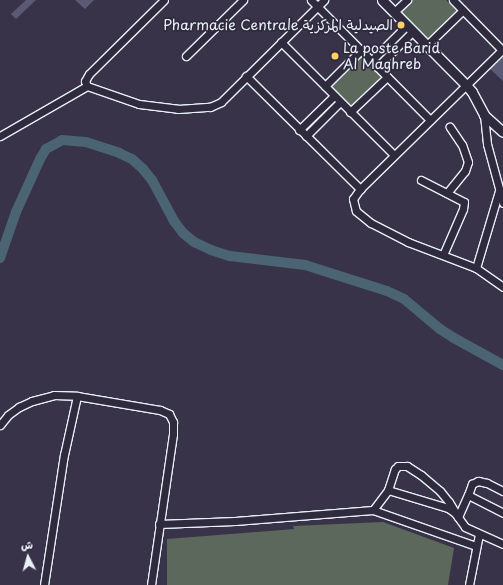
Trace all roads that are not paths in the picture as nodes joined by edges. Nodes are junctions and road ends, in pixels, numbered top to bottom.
1 (164, 0) edge
2 (243, 0) edge
3 (311, 0) edge
4 (324, 0) edge
5 (382, 0) edge
6 (407, 0) edge
7 (453, 0) edge
8 (317, 6) junction
9 (463, 10) junction
10 (394, 12) junction
11 (410, 28) junction
12 (282, 42) junction
13 (427, 45) junction
14 (503, 49) edge
15 (361, 50) junction
16 (186, 56) dead end
17 (371, 61) junction
18 (377, 67) junction
19 (246, 76) junction
20 (387, 77) junction
21 (466, 85) junction
22 (87, 86) junction
23 (325, 86) junction
24 (334, 96) junction
25 (340, 102) junction
26 (350, 112) junction
27 (484, 115) junction
28 (430, 120) junction
29 (450, 126) dead end
30 (300, 130) junction
31 (503, 132) edge
32 (0, 136) edge
33 (306, 136) junction
34 (394, 155) junction
35 (421, 180) dead end
36 (360, 189) junction
37 (500, 190) junction
38 (447, 193) junction
39 (503, 203) edge
40 (443, 256) junction
41 (476, 268) junction
42 (503, 287) edge
43 (76, 396) junction
44 (0, 425) edge
45 (388, 490) junction
46 (503, 491) edge
47 (468, 495) junction
48 (373, 510) junction
49 (503, 513) edge
50 (456, 515) junction
51 (159, 524) junction
52 (479, 534) junction
53 (503, 544) edge
54 (476, 546) junction
55 (44, 585) edge
56 (151, 585) edge
57 (469, 585) edge

1 - 22 street
2 - 16 street
3 - 8 street
4 - 8 street
5 - 10 main road
6 - 10 street
7 - 9 street
8 - 12 street
8 - 15 street
9 - 13 street
9 - 14 street
10 - 11 main road
11 - 13 main road
11 - 17 street
11 - 18 street
12 - 19 street
12 - 23 street
13 - 21 main road
14 - 21 street
15 - 17 street
15 - 23 street
17 - 18 street
18 - 20 street
19 - 22 street
19 - 30 street
20 - 26 street
20 - 28 street
21 - 27 main road
21 - 28 street
22 - 32 street
23 - 24 street
24 - 25 street
24 - 30 street
25 - 26 street
25 - 33 street
26 - 34 street
27 - 31 main road
27 - 37 street
28 - 34 street
29 - 38 street
30 - 33 street
33 - 36 street
34 - 36 street
35 - 38 street
36 - 40 street
37 - 39 street
37 - 41 street
38 - 40 street
40 - 41 street
41 - 42 street
43 - 44 street
43 - 51 street
43 - 55 street
45 - 48 street
45 - 50 street
45 - 50 street
46 - 47 street
47 - 49 street
47 - 50 street
48 - 51 street
48 - 54 street
50 - 52 street
51 - 56 street
52 - 53 street
52 - 54 street
54 - 57 street

